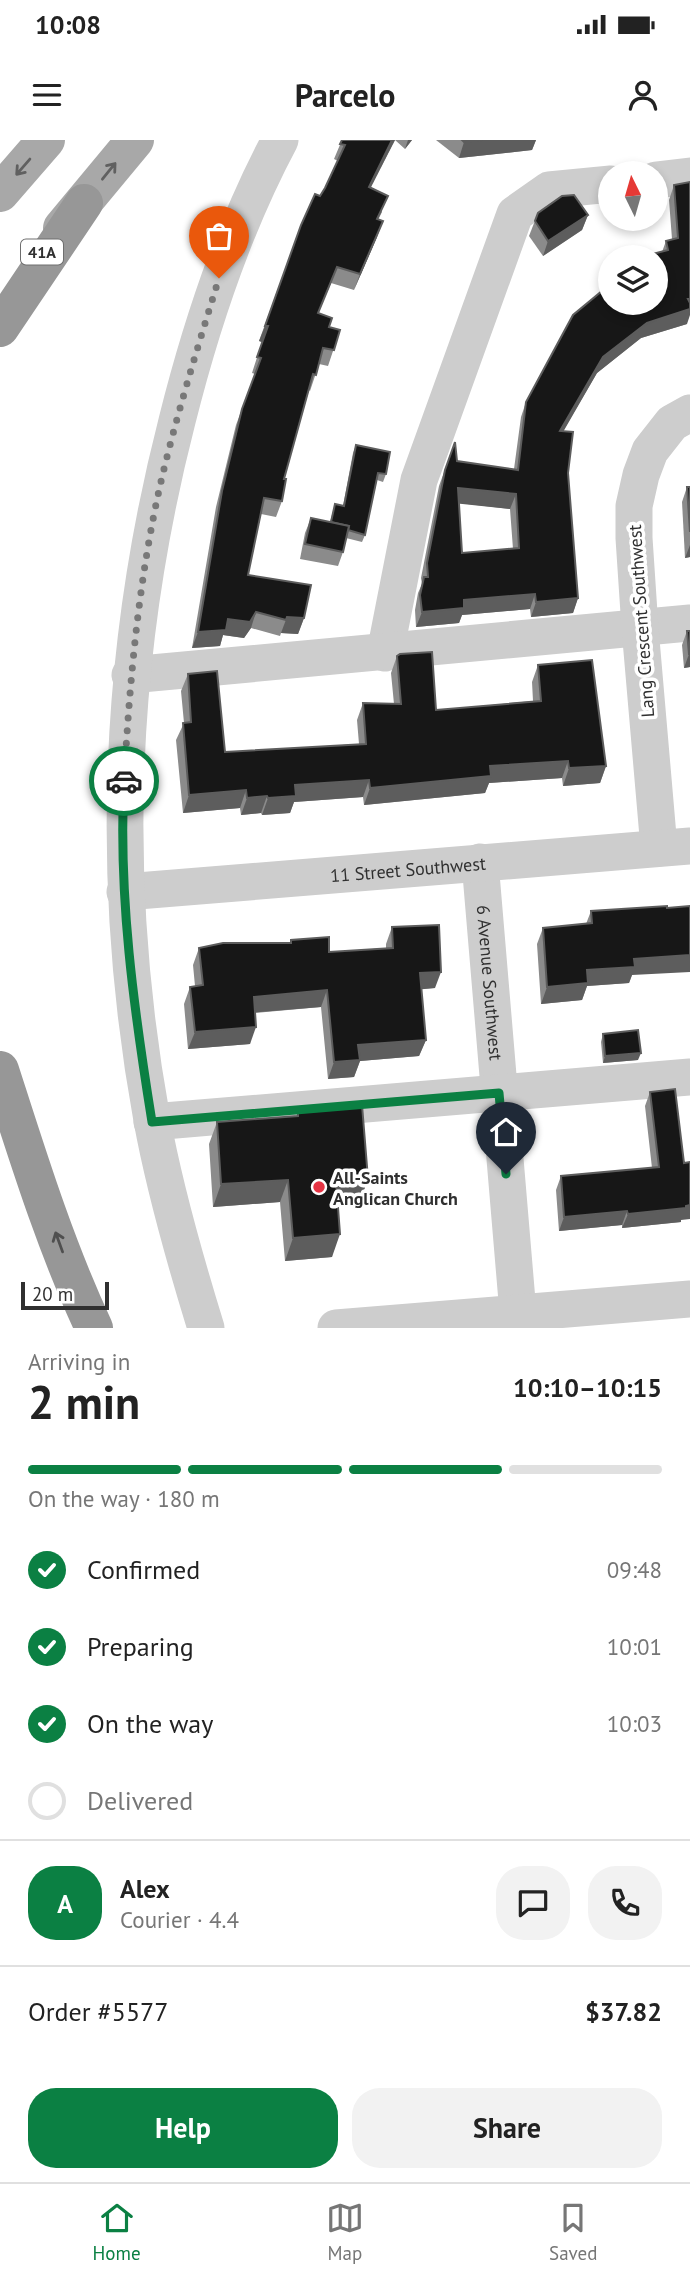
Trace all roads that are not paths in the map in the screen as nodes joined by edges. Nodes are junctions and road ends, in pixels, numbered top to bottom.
1 (46, 140) edge
2 (135, 140) edge
3 (280, 140) edge
4 (690, 176) edge
5 (668, 179) edge
6 (598, 185) edge
7 (0, 193) edge
8 (84, 203) junction
9 (0, 302) edge
10 (0, 328) edge
11 (690, 413) edge
12 (690, 623) edge
13 (640, 628) junction
14 (385, 653) junction
15 (130, 675) junction
16 (675, 847) edge
17 (480, 862) junction
18 (125, 892) junction
19 (0, 1070) edge
20 (690, 1077) edge
21 (499, 1093) junction
22 (152, 1122) junction
23 (690, 1298) edge
24 (518, 1313) junction
25 (94, 1328) edge
26 (206, 1328) edge
27 (336, 1328) edge

1 -> 7 main road
8 -> 2 main road, 41A
3 - 15 street
4 - 5 street
6 - 14 street
8 - 9 main road, 41A
8 - 10 highway
11 - 13 street, Lang Crescent Southwest
12 - 13 street
13 - 14 street
13 - 16 street, Lang Crescent Southwest
14 - 15 street
15 - 18 street
16 - 17 street, 11 Street Southwest
17 - 18 street, 11 Street Southwest
17 - 21 street, 6 Avenue Southwest
18 - 22 street
25 -> 19 highway
20 - 21 street
21 - 22 street
21 - 24 street, 6 Avenue Southwest
22 - 26 street
23 - 24 street
24 - 27 street

